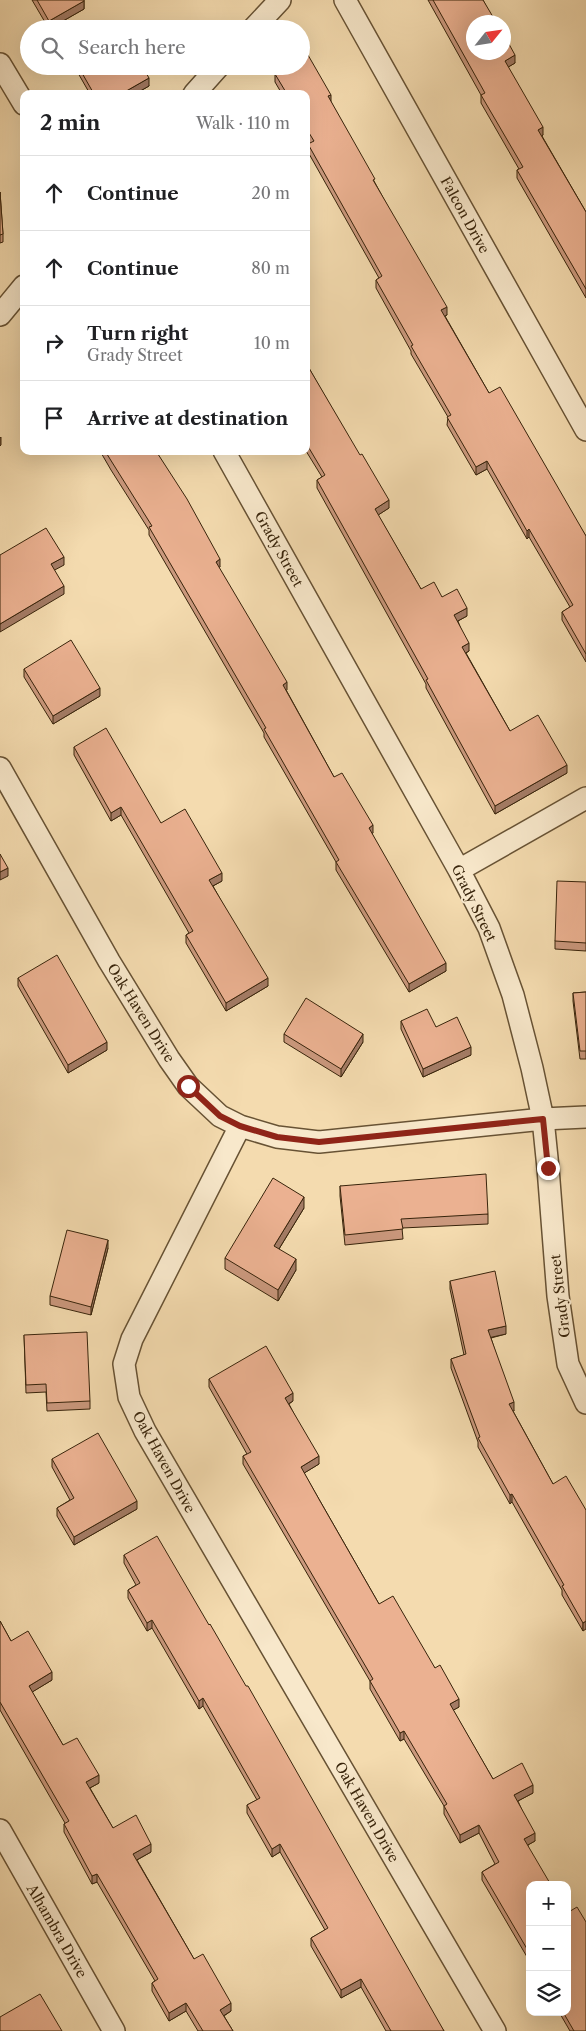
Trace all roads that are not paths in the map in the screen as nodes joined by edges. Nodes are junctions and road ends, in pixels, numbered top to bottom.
1 (280, 0) edge
2 (345, 0) edge
3 (262, 20) edge
4 (0, 64) edge
5 (211, 75) edge
6 (198, 90) edge
7 (20, 97) edge
8 (20, 291) edge
9 (0, 315) edge
10 (586, 430) edge
11 (226, 455) edge
12 (0, 768) edge
13 (586, 798) edge
14 (459, 870) junction
15 (586, 1117) edge
16 (543, 1119) junction
17 (240, 1126) junction
18 (586, 1403) edge
19 (0, 1830) edge
20 (114, 2031) edge
21 (495, 2031) edge

1 - 3 street
2 - 10 street, Falcon Drive
4 - 7 street
5 - 6 street
8 - 9 street
11 - 14 street, Grady Street
12 - 17 street, Oak Haven Drive
13 - 14 street
14 - 16 street, Grady Street
15 - 16 street
16 - 17 street
16 - 18 street, Grady Street
17 - 21 street, Oak Haven Drive
19 - 20 street, Alhambra Drive

